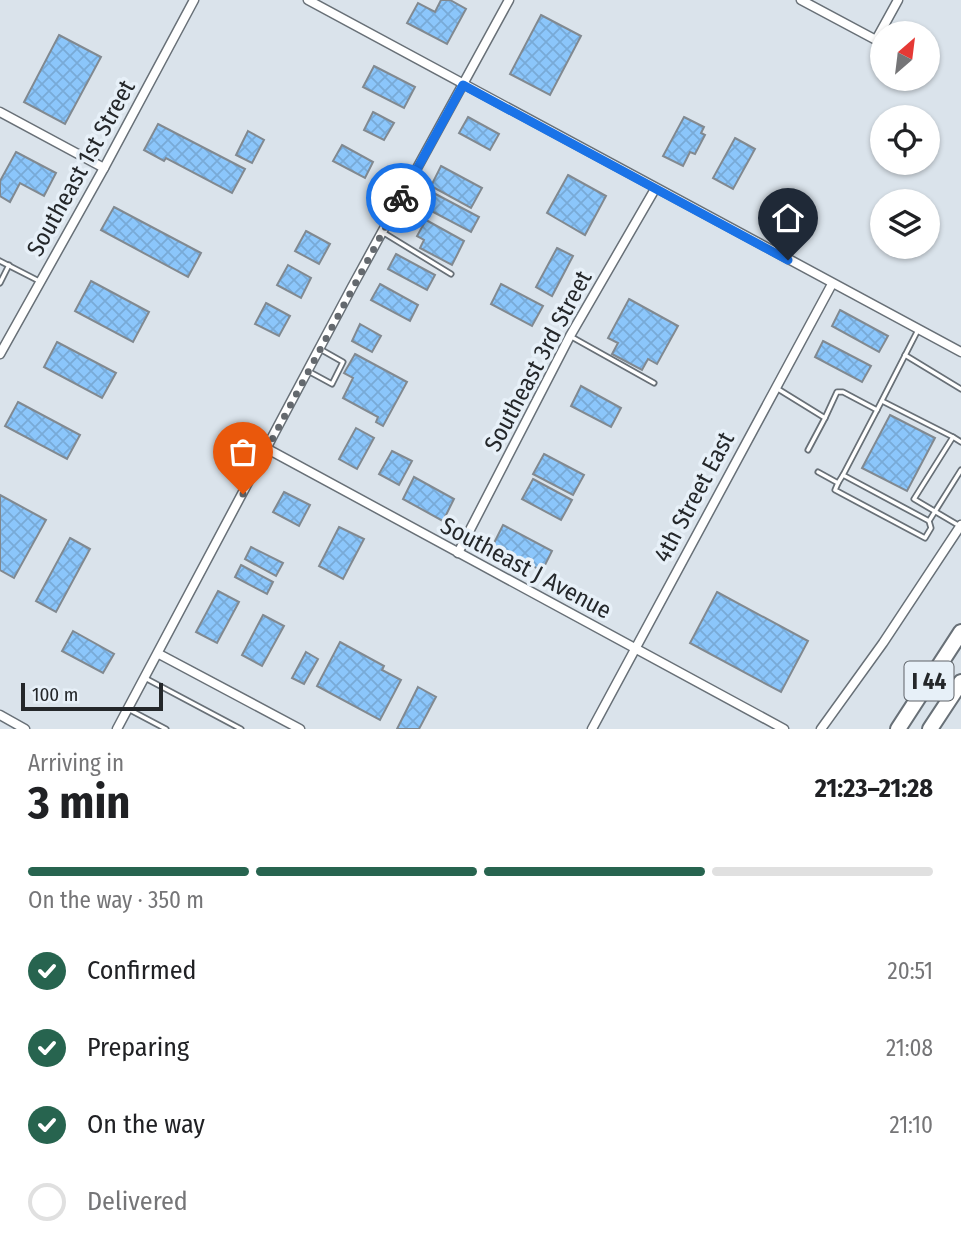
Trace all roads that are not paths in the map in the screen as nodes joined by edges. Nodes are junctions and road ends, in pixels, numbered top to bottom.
1 (194, 0) edge
2 (308, 0) edge
3 (509, 0) edge
4 (801, 0) edge
5 (898, 0) edge
6 (463, 85) junction
7 (0, 111) edge
8 (104, 168) junction
9 (655, 189) junction
10 (382, 232) junction
11 (0, 261) edge
12 (9, 265) junction
13 (451, 274) dead end
14 (39, 281) junction
15 (0, 284) edge
16 (832, 284) junction
17 (918, 329) junction
18 (570, 336) junction
19 (320, 349) junction
20 (961, 352) edge
21 (0, 354) edge
22 (905, 355) junction
23 (308, 371) junction
24 (654, 383) dead end
25 (775, 388) junction
26 (961, 389) edge
27 (882, 401) junction
28 (877, 410) junction
29 (825, 418) junction
30 (953, 437) junction
31 (251, 440) dead end
32 (961, 442) edge
33 (267, 449) junction
34 (808, 450) dead end
35 (961, 470) edge
36 (818, 472) dead end
37 (843, 475) junction
38 (838, 483) junction
39 (935, 512) junction
40 (929, 521) junction
41 (960, 526) edge
42 (458, 553) junction
43 (961, 632) edge
44 (635, 648) junction
45 (159, 654) junction
46 (145, 678) junction
47 (961, 685) edge
48 (128, 709) junction
49 (0, 715) edge
50 (19, 728) edge
51 (117, 729) edge
52 (166, 729) edge
53 (241, 729) edge
54 (300, 729) edge
55 (592, 729) edge
56 (783, 729) edge
57 (821, 729) edge
58 (898, 729) edge
59 (930, 729) edge
60 (937, 729) edge

1 - 8 street, Southeast 1st Street
2 - 6 street
3 - 6 street
4 - 5 street
6 - 9 street
6 - 10 street
7 - 8 street
8 - 14 street, Southeast 1st Street
9 - 16 street
9 - 18 street, Southeast 3rd Street
10 - 13 lane
10 - 19 street
11 - 12 lane
12 - 14 lane
12 - 15 lane
14 - 21 street, Southeast 1st Street
16 - 17 street
16 - 25 street, 4th Street East
17 - 20 street
17 - 22 lane
18 - 24 lane
18 - 42 street, Southeast 3rd Street
19 - 23 street
19 - 23 lane
22 - 26 lane
22 - 27 lane
23 - 33 street
25 - 29 lane
25 - 44 street, 4th Street East
27 - 28 lane
27 - 30 lane
28 - 29 lane
28 - 37 lane
29 - 34 lane
30 - 32 lane
30 - 39 lane
31 - 33 street, Southeast J Avenue
33 - 42 street, Southeast J Avenue
33 - 45 street
35 - 39 lane
36 - 38 lane
37 - 38 lane
37 - 40 lane
38 - 40 lane
39 - 40 lane
39 - 41 lane
41 - 57 street
42 - 44 street, Southeast J Avenue
43 - 58 highway, I 44
44 - 55 street, 4th Street East
44 - 56 street, Southeast J Avenue
45 - 46 street
45 - 54 street
46 - 48 street
46 - 53 lane
47 - 59 highway, I 44
47 - 60 highway
48 - 51 street
48 - 52 lane
49 - 50 street

